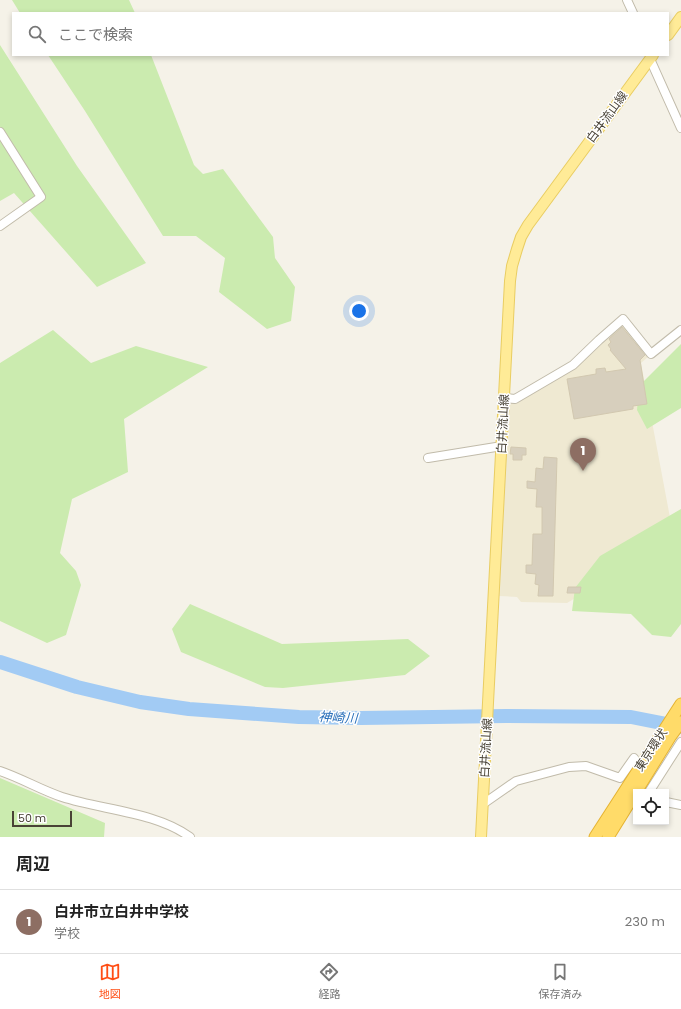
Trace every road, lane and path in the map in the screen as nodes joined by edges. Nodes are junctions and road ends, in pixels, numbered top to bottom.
1 (627, 0) edge
2 (633, 12) edge
3 (681, 17) edge
4 (669, 34) edge
5 (651, 57) edge
6 (681, 128) edge
7 (0, 132) edge
8 (0, 226) edge
9 (681, 330) edge
10 (504, 398) junction
11 (502, 446) junction
12 (428, 458) dead end
13 (679, 707) edge
14 (681, 722) edge
15 (666, 736) junction
16 (681, 742) edge
17 (634, 758) dead end
18 (0, 771) edge
19 (651, 789) edge
20 (669, 803) edge
21 (483, 804) junction
22 (681, 805) edge
23 (190, 837) edge
24 (481, 837) edge
25 (596, 837) edge
26 (608, 837) edge

1 - 2 street
3 - 4 main road
5 - 6 street
5 - 10 main road, 白井流山線
7 - 8 street
9 - 10 street
10 - 11 main road, 白井流山線
11 - 12 street
11 - 21 main road, 白井流山線
13 - 15 highway, 東京環状
14 - 15 highway, 東京環状
15 - 25 highway, 東京環状
15 - 26 highway, 東京環状
16 - 19 street
17 - 21 street
18 - 23 street
20 - 22 street
21 - 24 main road, 白井流山線

